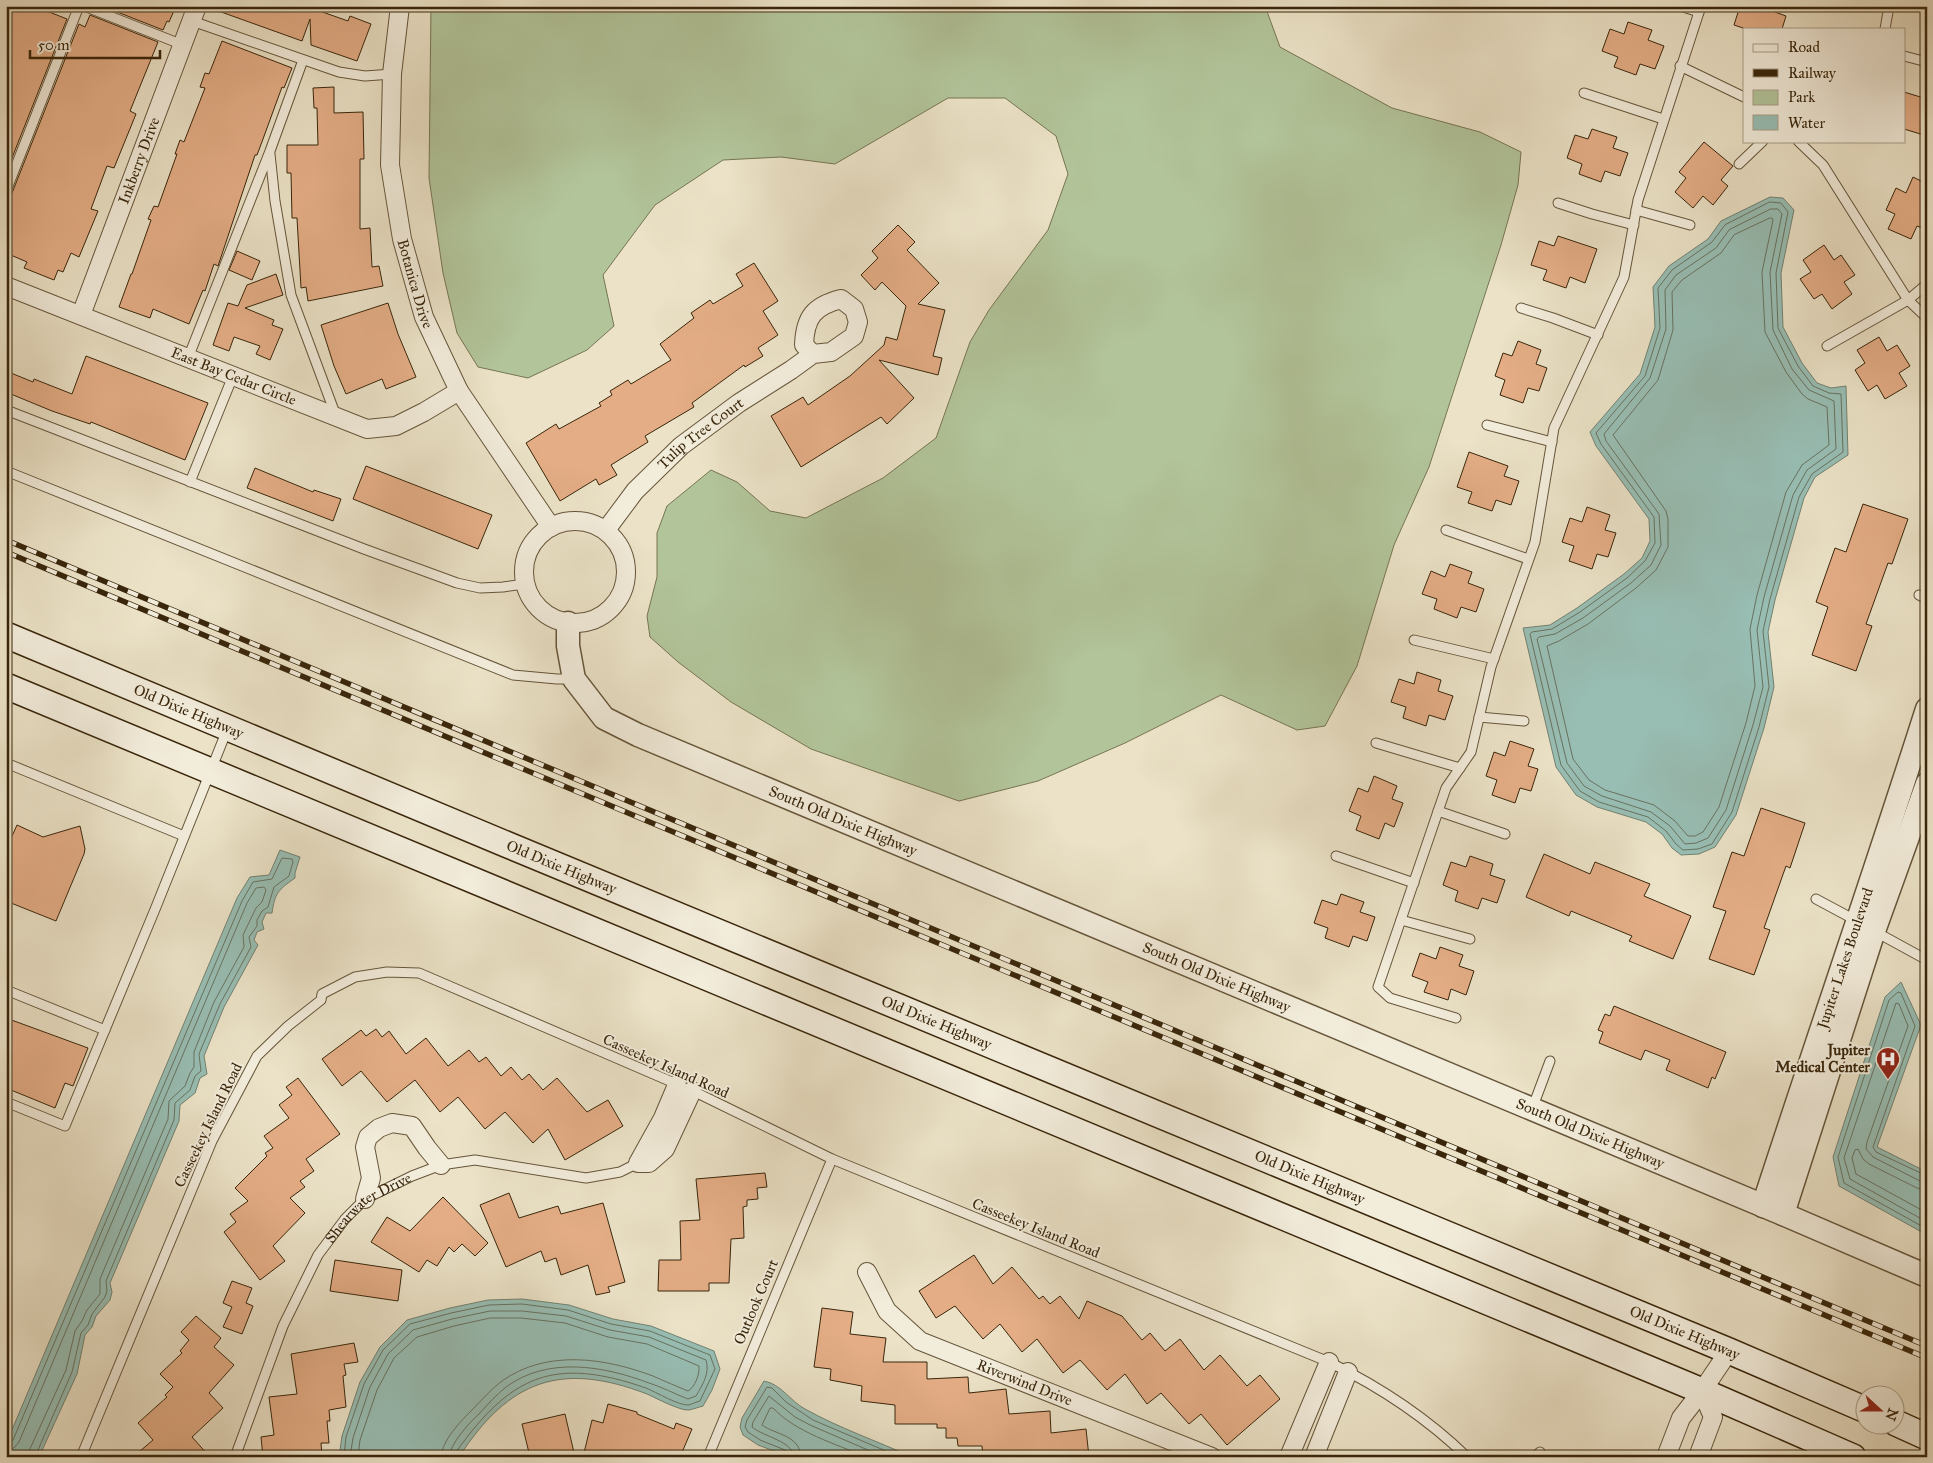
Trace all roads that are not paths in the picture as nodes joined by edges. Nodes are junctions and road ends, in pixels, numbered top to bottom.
1 (79, 6) edge
2 (84, 6) edge
3 (400, 6) edge
4 (1680, 6) edge
5 (1889, 6) edge
6 (1700, 9) edge
7 (195, 14) edge
8 (1886, 28) edge
9 (183, 45) junction
10 (1906, 57) edge
11 (303, 60) junction
12 (1927, 62) edge
13 (1680, 66) junction
14 (392, 74) junction
15 (1584, 93) dead end
16 (1743, 97) edge
17 (1663, 119) junction
18 (1762, 142) edge
19 (1799, 142) edge
20 (270, 151) junction
21 (1739, 164) dead end
22 (6, 191) edge
23 (1558, 203) dead end
24 (1636, 210) junction
25 (1634, 225) junction
26 (1690, 225) dead end
27 (1927, 284) edge
28 (6, 286) edge
29 (1908, 300) junction
30 (1521, 308) dead end
31 (81, 315) junction
32 (1927, 318) edge
33 (1598, 335) junction
34 (1827, 346) dead end
35 (813, 354) dead end
36 (188, 358) junction
37 (234, 376) junction
38 (459, 391) junction
39 (6, 410) edge
40 (336, 416) junction
41 (1487, 425) dead end
42 (1552, 442) junction
43 (6, 471) edge
44 (190, 482) junction
45 (551, 527) junction
46 (606, 530) junction
47 (1446, 530) dead end
48 (1528, 559) junction
49 (525, 584) junction
50 (568, 623) junction
51 (6, 635) edge
52 (1414, 640) dead end
53 (1494, 659) junction
54 (574, 679) junction
55 (6, 686) edge
56 (1927, 709) edge
57 (1479, 717) junction
58 (1524, 721) dead end
59 (228, 727) junction
60 (1376, 743) dead end
61 (6, 763) edge
62 (1460, 768) junction
63 (210, 771) junction
64 (1927, 784) edge
65 (1438, 811) junction
66 (1505, 834) dead end
67 (184, 836) junction
68 (1336, 856) dead end
69 (1414, 882) junction
70 (1816, 899) dead end
71 (1401, 920) junction
72 (1866, 927) junction
73 (1470, 939) dead end
74 (1927, 960) edge
75 (6, 990) edge
76 (1456, 1018) dead end
77 (104, 1030) junction
78 (1550, 1061) dead end
79 (685, 1088) junction
80 (6, 1102) edge
81 (1532, 1109) junction
82 (832, 1159) junction
83 (638, 1163) joint
84 (441, 1164) junction
85 (365, 1199) junction
86 (1773, 1210) junction
87 (867, 1272) dead end
88 (1927, 1276) edge
89 (1729, 1351) junction
90 (1329, 1362) junction
91 (1348, 1372) junction
92 (1702, 1391) junction
93 (1856, 1406) edge
94 (1906, 1428) edge
95 (1927, 1437) edge
96 (81, 1457) edge
97 (235, 1457) edge
98 (708, 1457) edge
99 (1212, 1457) edge
100 (1289, 1457) edge
101 (1314, 1457) edge
102 (1467, 1457) edge
103 (1666, 1457) edge
104 (1698, 1457) edge
105 (1854, 1457) edge

1 - 22 lane
2 - 9 lane
3 - 14 street, Botanica Drive
4 - 6 lane
5 - 8 lane
6 - 13 lane
7 - 9 street, Inkberry Drive
7 - 11 lane
9 - 31 street, Inkberry Drive
10 - 12 lane
11 - 14 lane
11 - 20 lane
13 - 16 lane
13 - 17 lane
14 - 38 street, Botanica Drive
15 - 17 lane
17 - 24 lane
18 - 21 lane
19 - 29 lane
20 - 36 lane
20 - 40 lane
23 - 25 lane
24 - 25 lane
24 - 26 lane
25 - 33 lane
27 - 29 lane
28 - 31 street, East Bay Cedar Circle
29 - 32 lane
29 - 34 lane
30 - 33 lane
31 - 36 street, East Bay Cedar Circle
33 - 42 lane
35 - 46 street, Tulip Tree Court
36 - 37 street, East Bay Cedar Circle
37 - 40 street, East Bay Cedar Circle
37 - 44 lane
38 - 40 street, East Bay Cedar Circle
38 - 45 street, Botanica Drive
39 - 44 lane
41 - 42 lane
42 - 48 lane
43 - 54 lane
44 - 49 lane
45 - 46 street
45 - 49 street
46 - 50 street
47 - 48 lane
48 - 53 lane
49 - 50 street
50 - 54 street, South Old Dixie Highway
51 - 59 main road, Old Dixie Highway
52 - 53 lane
53 - 57 lane
54 - 81 street, South Old Dixie Highway
55 - 63 main road
56 - 72 street, Jupiter Lakes Boulevard
57 - 58 lane
57 - 62 lane
59 - 63 lane
59 - 89 main road, Old Dixie Highway
60 - 62 lane
61 - 67 lane
62 - 65 lane
63 - 67 lane
63 - 92 main road
64 - 72 street, Jupiter Lakes Boulevard
65 - 66 lane
65 - 69 lane
67 - 77 lane
68 - 69 lane
69 - 71 lane
70 - 72 lane
71 - 73 lane
71 - 76 lane
72 - 74 lane
72 - 86 street, Jupiter Lakes Boulevard
75 - 77 lane
77 - 80 lane
78 - 81 lane
79 - 82 lane, Casseekey Island Road
79 - 83 street, Shearwater Drive
79 - 96 lane, Casseekey Island Road
81 - 86 street, South Old Dixie Highway
82 - 90 lane, Casseekey Island Road
82 - 98 lane, Outlook Court
83 - 84 lane, Shearwater Drive
84 - 85 lane, Shearwater Drive
84 - 85 street
85 - 97 lane, Shearwater Drive
86 - 88 street, South Old Dixie Highway
87 - 99 street, Riverwind Drive
89 - 92 street
89 - 93 main road, Old Dixie Highway
90 - 91 lane, Casseekey Island Road
90 - 100 street
91 - 101 street
91 - 102 lane, Casseekey Island Road
92 - 103 street
92 - 104 street
92 - 105 main road
94 - 95 main road

